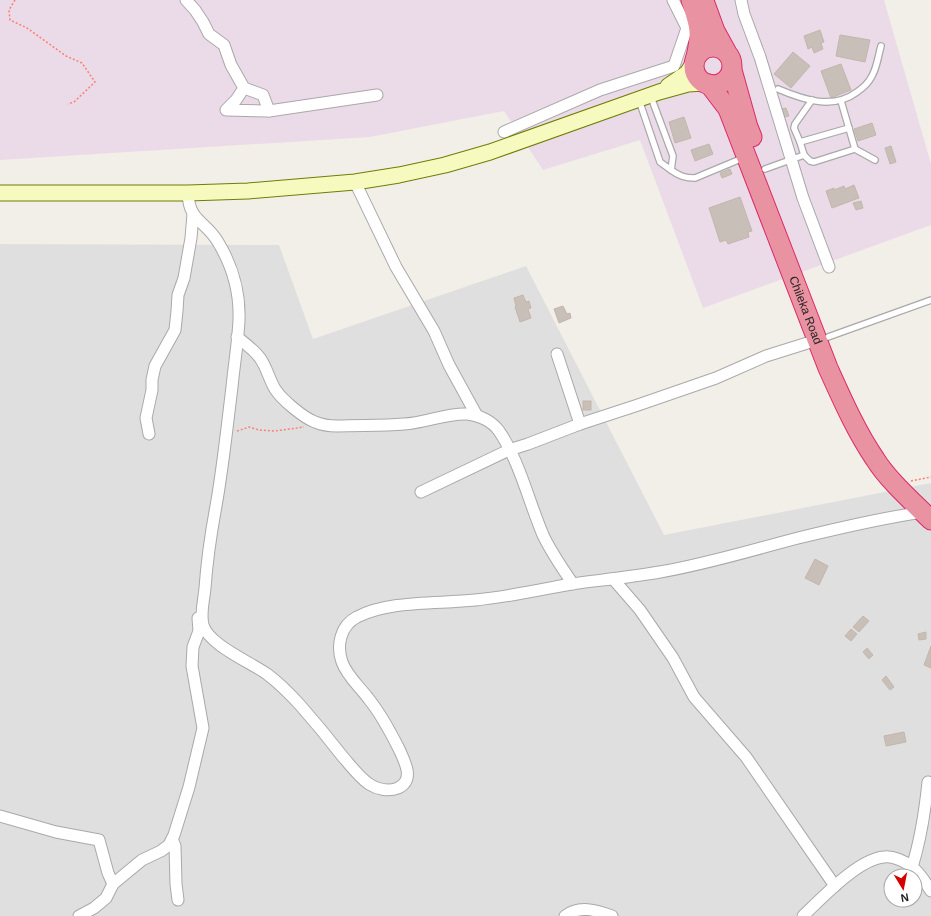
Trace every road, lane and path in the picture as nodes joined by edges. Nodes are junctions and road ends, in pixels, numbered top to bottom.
1 (15, 0) edge
2 (186, 0) edge
3 (673, 0) edge
4 (691, 0) edge
5 (704, 0) edge
6 (740, 0) edge
7 (880, 46) dead end
8 (726, 51) junction
9 (695, 60) junction
10 (732, 70) junction
11 (707, 84) junction
12 (244, 88) junction
13 (778, 89) dead end
14 (377, 95) dead end
15 (649, 95) junction
16 (812, 100) junction
17 (841, 101) junction
18 (68, 104) dead end
19 (269, 111) junction
20 (849, 128) junction
21 (504, 132) dead end
22 (800, 142) junction
23 (855, 150) junction
24 (804, 155) junction
25 (747, 156) junction
26 (791, 160) junction
27 (875, 160) dead end
28 (765, 169) junction
29 (671, 170) junction
30 (355, 182) junction
31 (0, 193) edge
32 (188, 193) junction
33 (193, 214) junction
34 (829, 267) dead end
35 (931, 300) edge
36 (237, 337) junction
37 (823, 339) junction
38 (557, 354) dead end
39 (477, 416) junction
40 (315, 422) junction
41 (580, 424) junction
42 (149, 434) dead end
43 (226, 435) junction
44 (510, 450) junction
45 (931, 477) edge
46 (907, 482) junction
47 (422, 492) dead end
48 (928, 513) edge
49 (614, 580) junction
50 (573, 584) junction
51 (202, 610) junction
52 (928, 782) dead end
53 (0, 816) edge
54 (172, 839) junction
55 (912, 867) junction
56 (114, 884) junction
57 (835, 886) junction
58 (931, 891) edge
59 (178, 900) dead end
60 (79, 916) edge
61 (565, 916) edge
62 (612, 916) edge
63 (803, 916) edge

1 - 18 path
2 - 12 street
3 - 21 street
4 - 9 highway, Chileka Road
5 - 8 highway, Chileka Road
6 - 26 street
7 - 17 lane
8 - 9 highway
8 - 10 highway, Chileka Road
9 - 11 highway, Chileka Road
9 - 15 main road
10 - 11 highway
10 - 28 highway, Chileka Road
11 - 15 main road
11 - 25 highway, Chileka Road
12 - 19 street
12 - 19 street
13 - 16 lane
14 - 19 street
15 - 29 lane
15 - 29 lane
15 - 30 main road
16 - 17 lane
16 - 22 lane
17 - 20 lane
20 - 22 lane
20 - 23 lane
22 - 24 lane
23 - 24 lane
23 - 27 lane
24 - 26 lane
25 - 29 lane
25 - 37 highway, Chileka Road
26 - 28 lane
26 - 34 street
28 - 37 highway, Chileka Road
30 - 32 main road
30 - 39 street
31 - 32 main road
32 - 33 street
33 - 36 street
33 - 42 street
35 - 37 lane
36 - 40 street
36 - 43 street
37 - 41 street
37 - 46 highway
37 - 48 highway, Chileka Road
38 - 41 street
39 - 40 street
39 - 44 street
40 - 43 path
41 - 44 street
43 - 51 street
44 - 47 street
44 - 50 street
45 - 46 path
46 - 48 highway
48 - 49 street
49 - 50 street
49 - 57 street
50 - 51 street
51 - 54 street
52 - 55 street
53 - 56 street
54 - 56 street
54 - 59 street
55 - 57 street
55 - 58 street
56 - 60 street
57 - 63 street
61 - 62 street

